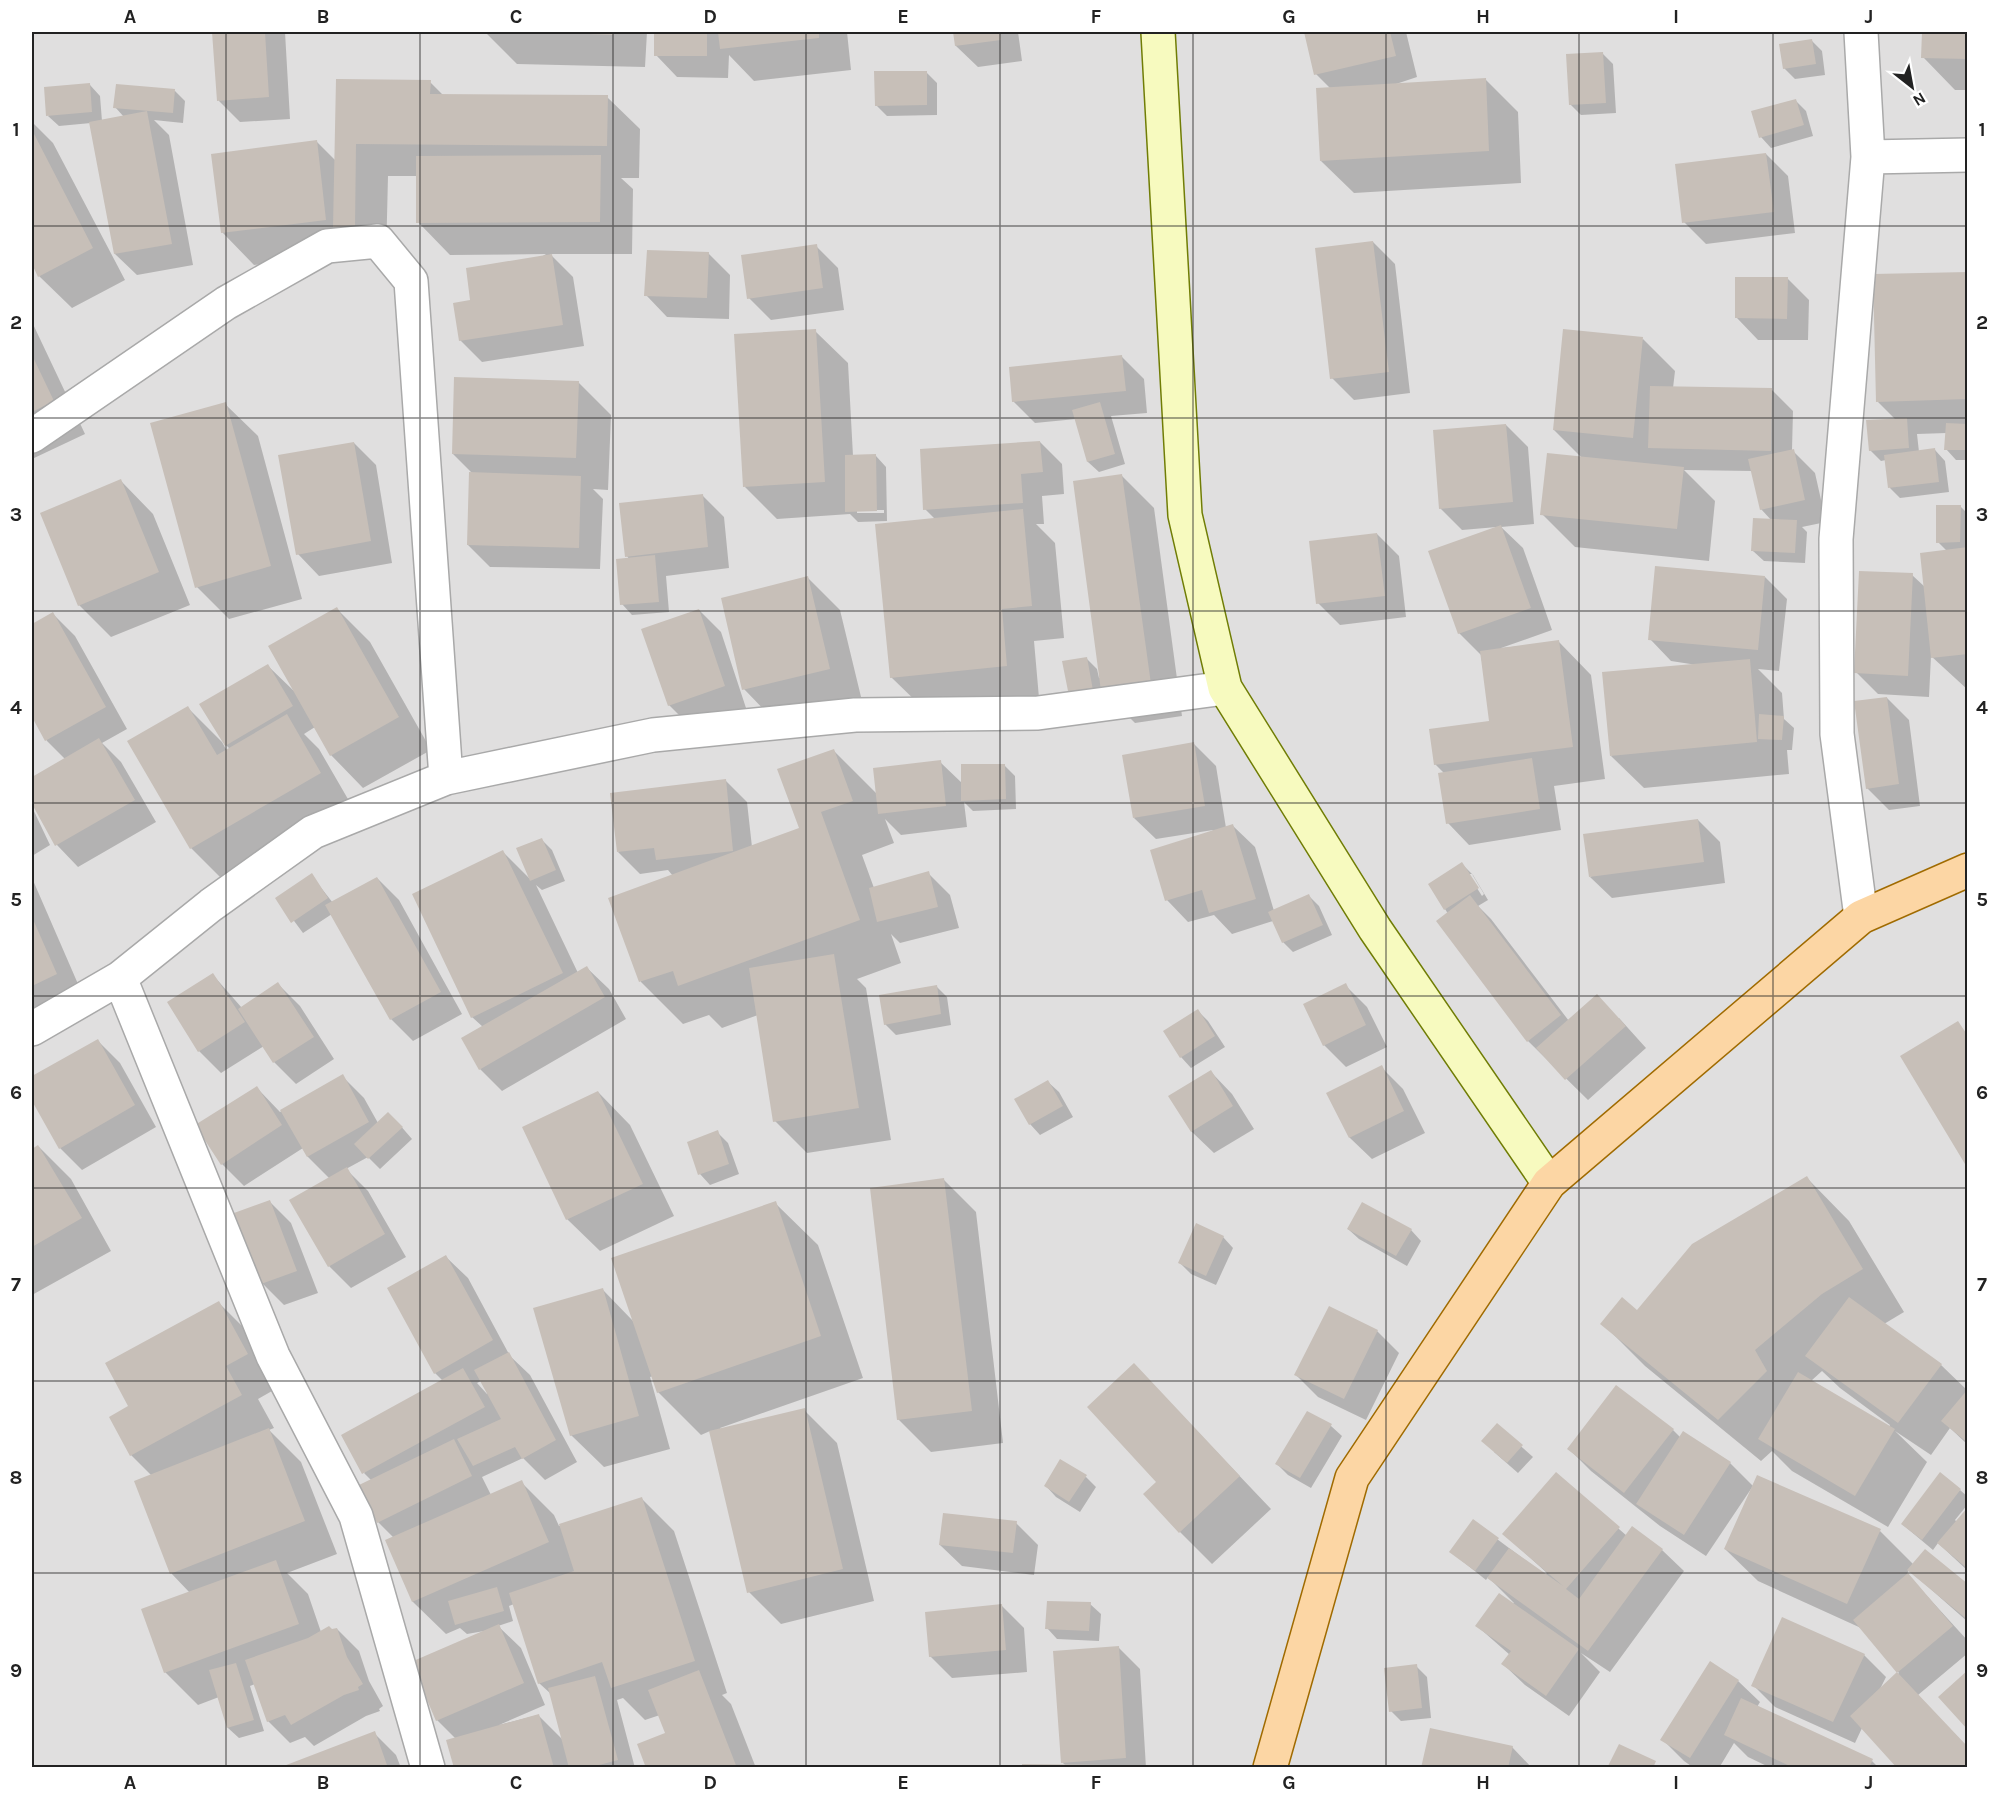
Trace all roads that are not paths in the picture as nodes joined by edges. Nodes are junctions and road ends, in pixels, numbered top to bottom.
1 (1158, 32) edge
2 (1861, 32) edge
3 (1968, 155) edge
4 (1868, 157) junction
5 (32, 436) edge
6 (1225, 688) junction
7 (446, 778) junction
8 (1968, 870) edge
9 (1861, 917) junction
10 (120, 978) junction
11 (32, 1029) edge
12 (1549, 1183) junction
13 (428, 1767) edge
14 (1270, 1767) edge

1 - 6 street
2 - 4 street
3 - 4 street
4 - 9 street
5 - 7 street
6 - 7 street
6 - 12 street
7 - 10 street
8 - 9 main road
9 - 12 main road
10 - 11 street
10 - 13 street
12 - 14 main road

